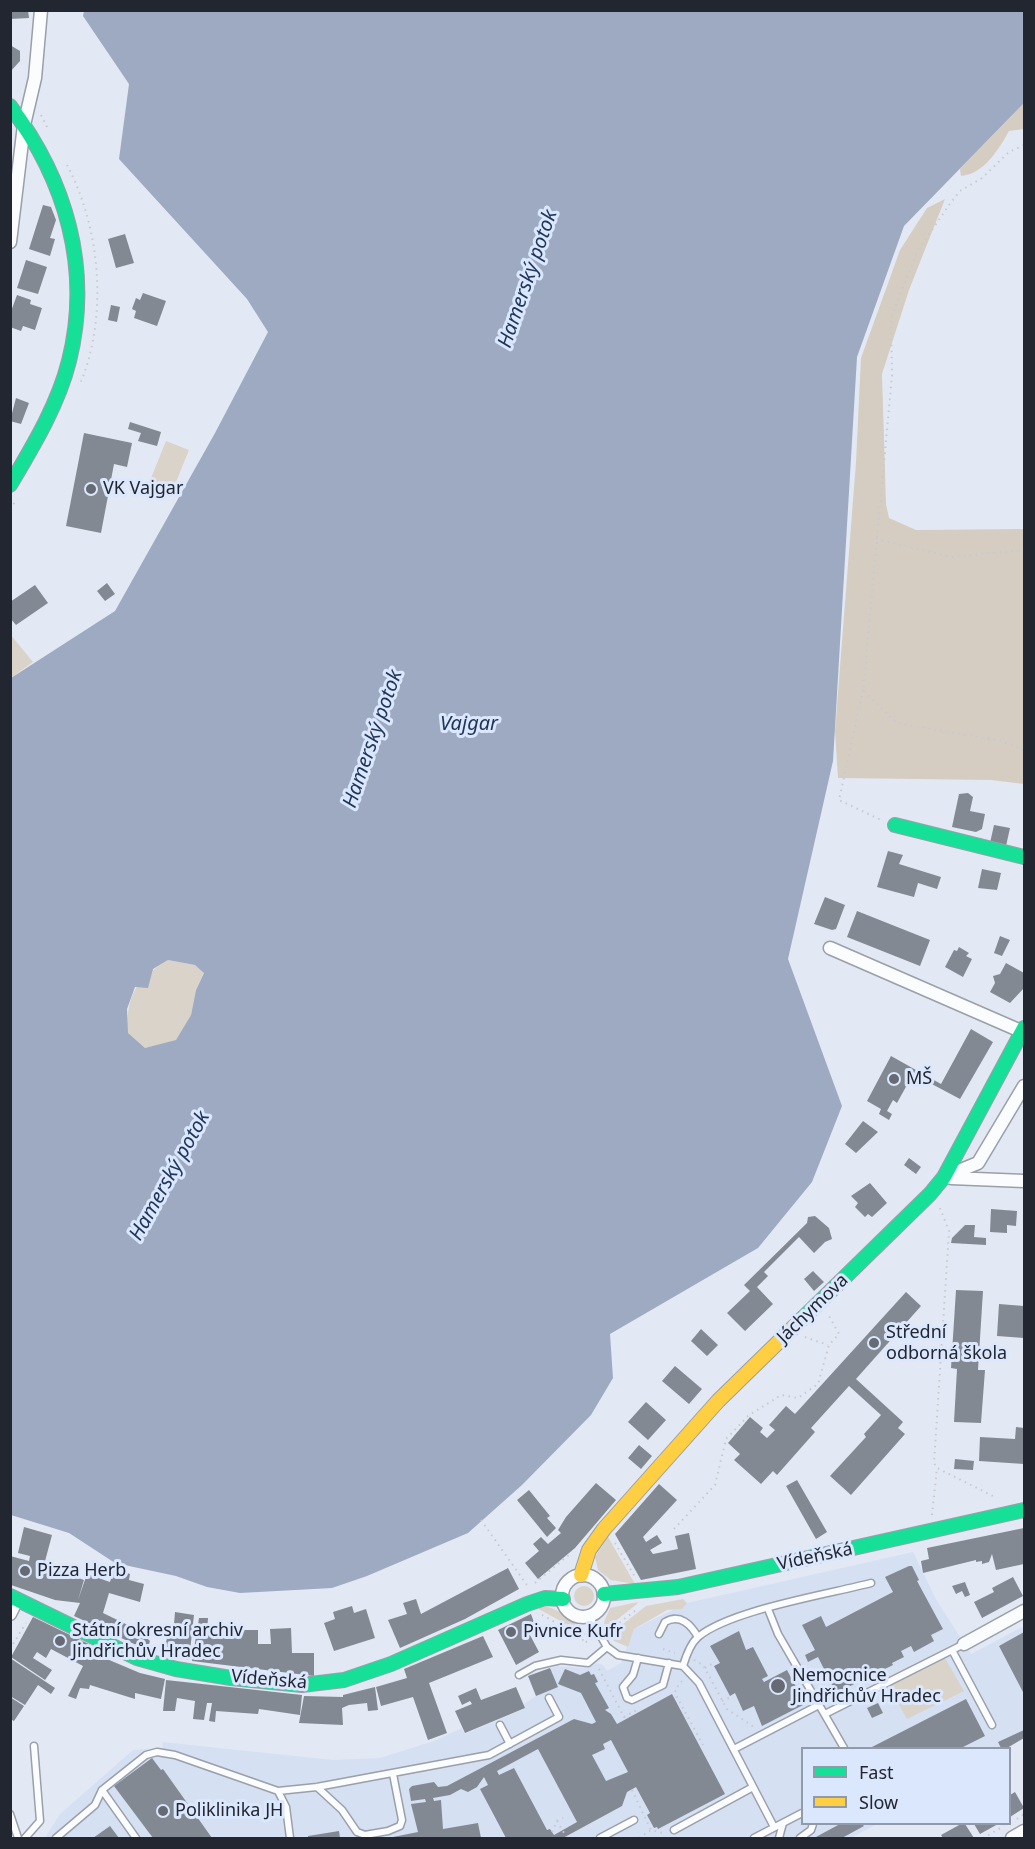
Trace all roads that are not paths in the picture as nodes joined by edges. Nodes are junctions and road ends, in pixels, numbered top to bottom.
1 (41, 10) edge
2 (10, 106) edge
3 (24, 125) junction
4 (10, 242) edge
5 (10, 485) edge
6 (895, 825) road end
7 (1024, 857) edge
8 (830, 948) dead end
9 (1022, 1035) edge
10 (1024, 1086) edge
11 (944, 1178) junction
12 (1024, 1181) edge
13 (1024, 1510) edge
14 (581, 1575) junction
15 (872, 1583) dead end
16 (604, 1594) junction
17 (14, 1598) edge
18 (562, 1599) junction
19 (768, 1609) junction
20 (1024, 1611) edge
21 (10, 1614) edge
22 (589, 1616) junction
23 (659, 1634) dead end
24 (699, 1637) junction
25 (964, 1644) joint
26 (608, 1647) junction
27 (952, 1650) junction
28 (638, 1658) junction
29 (669, 1663) junction
30 (683, 1666) junction
31 (519, 1675) dead end
32 (549, 1698) dead end
33 (817, 1706) junction
34 (825, 1714) junction
35 (500, 1725) dead end
36 (992, 1725) dead end
37 (510, 1744) junction
38 (34, 1746) dead end
39 (843, 1747) edge
40 (734, 1749) junction
41 (393, 1773) junction
42 (317, 1787) junction
43 (753, 1787) junction
44 (102, 1790) junction
45 (278, 1791) junction
46 (801, 1813) edge
47 (10, 1814) edge
48 (634, 1820) dead end
49 (783, 1822) junction
50 (813, 1825) edge
51 (774, 1827) junction
52 (674, 1830) road end
53 (1024, 1831) edge
54 (290, 1835) edge
55 (18, 1839) edge
56 (25, 1839) edge
57 (56, 1839) edge
58 (136, 1839) edge
59 (600, 1839) edge
60 (754, 1839) edge
61 (779, 1839) edge
62 (800, 1839) edge
63 (1012, 1839) edge

1 - 3 street
2 - 3 street
3 - 4 street
3 - 5 street
6 - 7 street
8 - 9 street
9 - 11 street, Jáchymova
10 - 11 street
11 - 12 street
11 - 14 street, Jáchymova
13 - 16 street, Vídeňská
14 - 16 street
14 - 18 street
15 - 19 lane
16 - 22 street
17 - 18 street, Vídeňská
17 - 21 street
18 - 22 street
19 - 24 lane
19 - 33 lane
20 - 25 street
22 - 26 lane
23 - 24 lane
24 - 30 lane
25 - 27 lane
26 - 28 lane
26 - 31 lane
27 - 34 lane
27 - 36 lane
28 - 29 lane
28 - 29 lane
29 - 30 lane
30 - 40 lane
32 - 37 lane
33 - 34 lane
33 - 40 lane
34 - 39 lane
35 - 37 lane
37 - 41 lane
38 - 56 lane
40 - 43 lane
41 - 42 lane
41 - 42 lane
42 - 45 lane
43 - 51 lane
43 - 52 lane
44 - 45 lane
44 - 57 lane
44 - 58 lane
45 - 54 lane
46 - 49 lane
47 - 55 lane
48 - 59 lane
49 - 51 lane
49 - 61 lane
50 - 62 lane
51 - 60 lane
53 - 63 street

